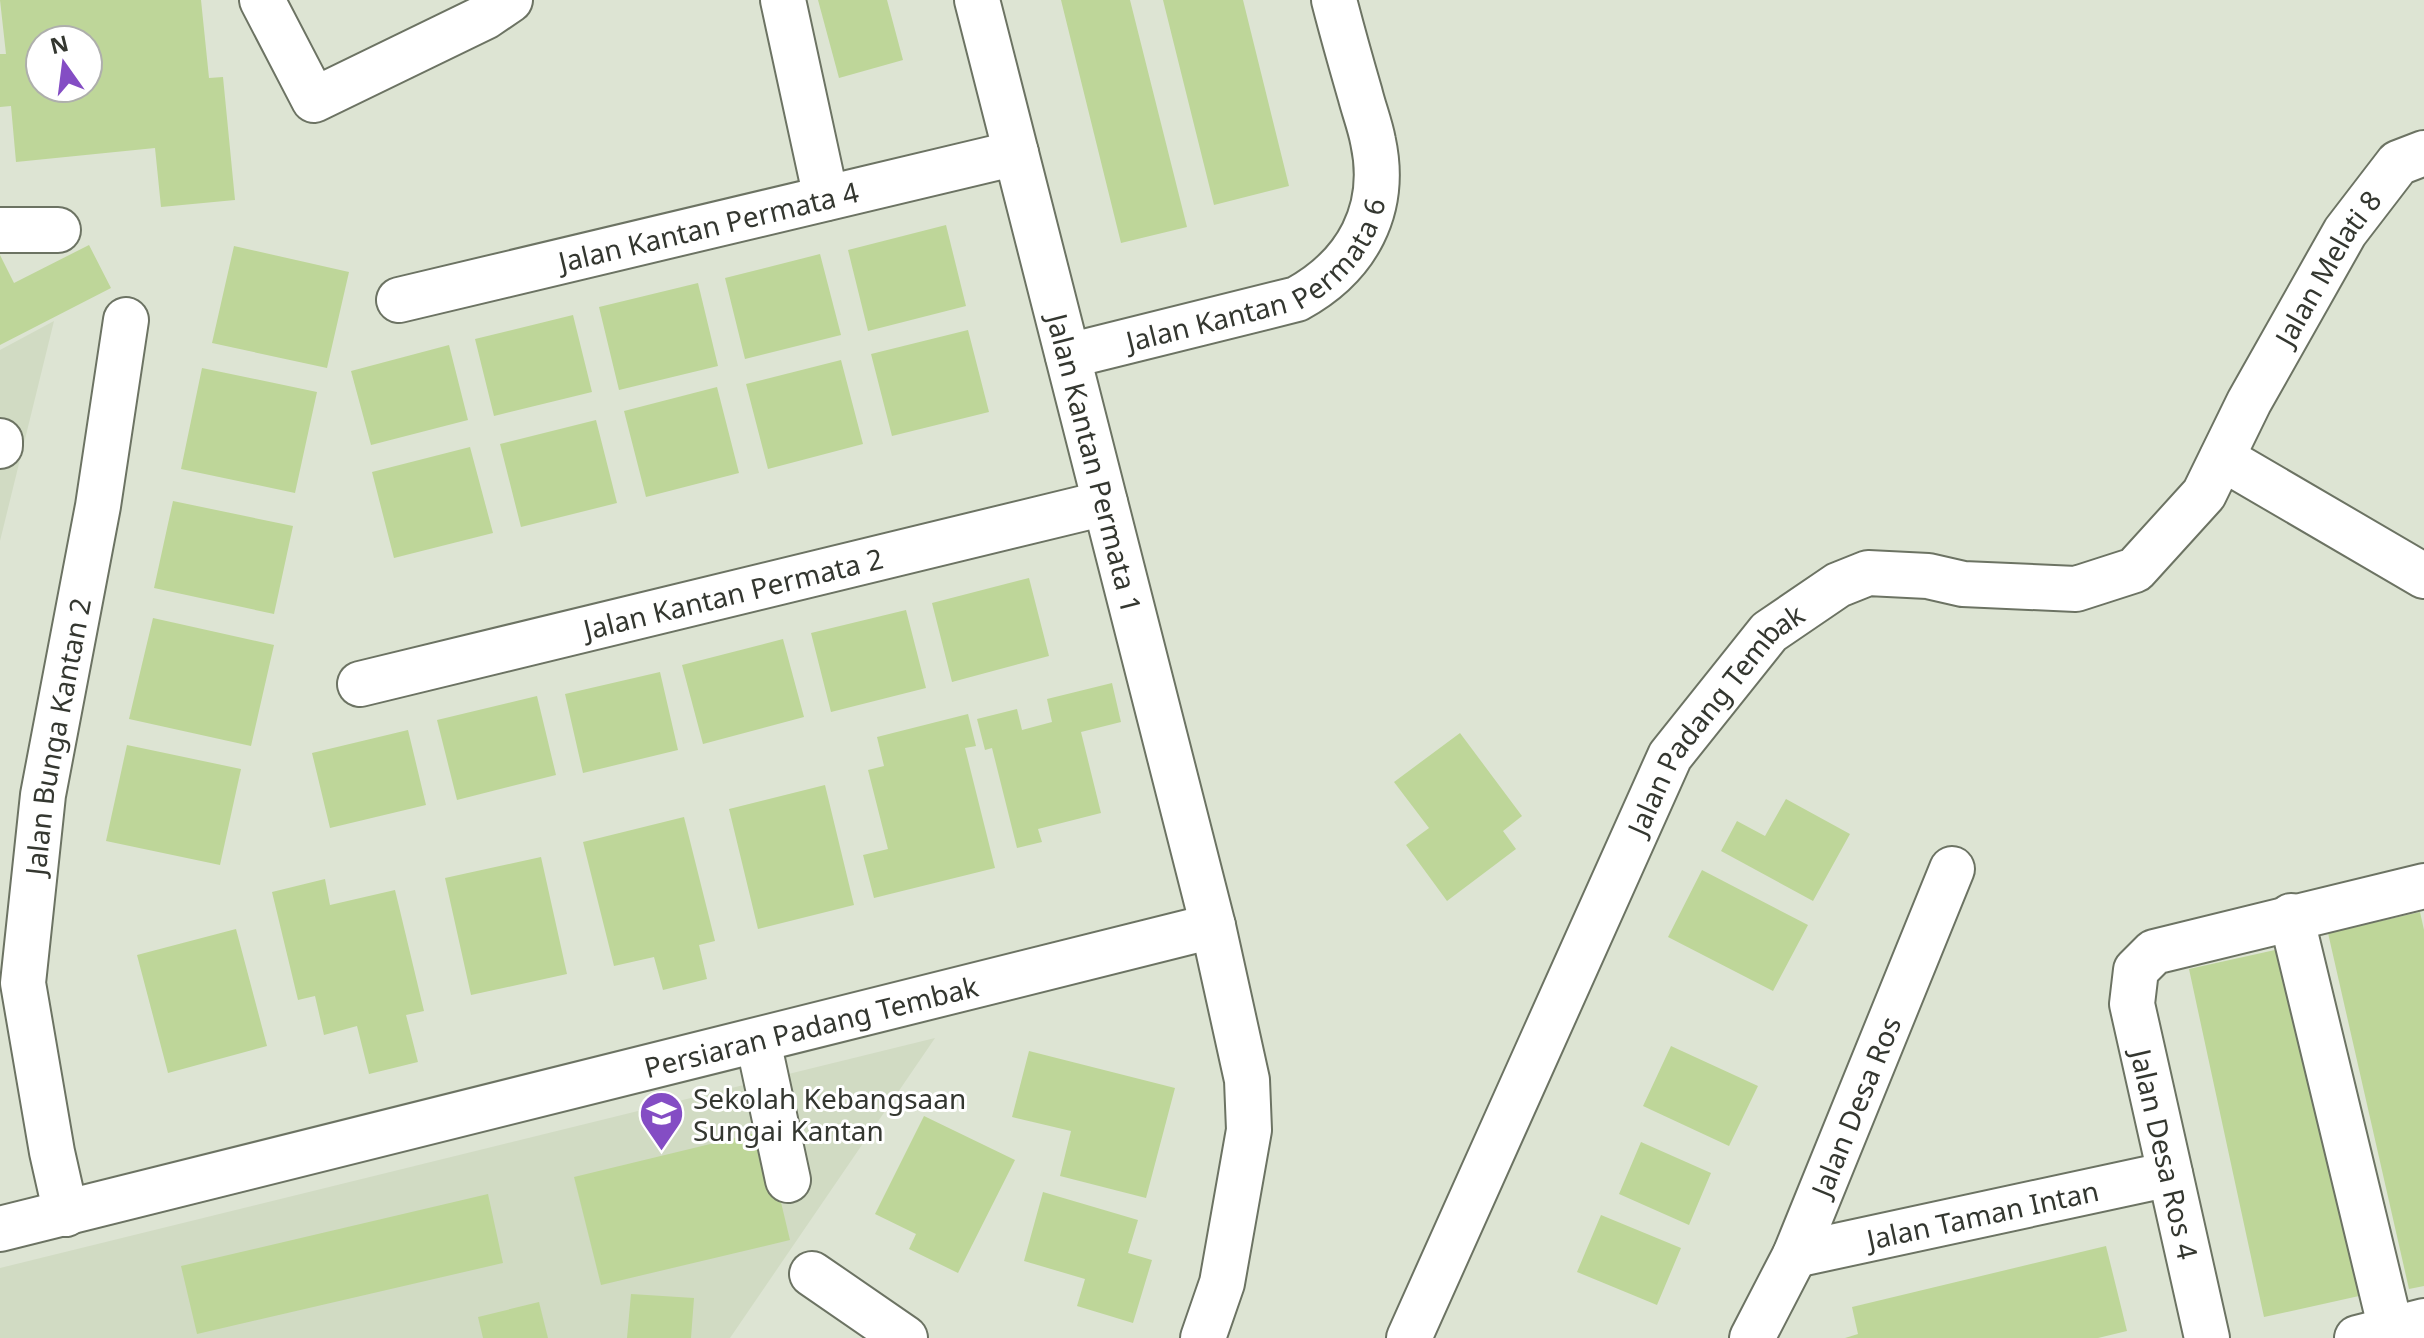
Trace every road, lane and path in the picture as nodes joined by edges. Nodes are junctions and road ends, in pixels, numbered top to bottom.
1 (262, 0) edge
2 (510, 0) edge
3 (783, 0) edge
4 (977, 0) edge
5 (1334, 0) edge
6 (1016, 153) junction
7 (2424, 153) edge
8 (826, 198) junction
9 (0, 230) edge
10 (58, 230) dead end
11 (399, 300) dead end
12 (126, 320) dead end
13 (1068, 356) junction
14 (2249, 402) joint
15 (2222, 458) junction
16 (1105, 503) junction
17 (2424, 576) edge
18 (360, 684) dead end
19 (1952, 869) dead end
20 (2424, 886) edge
21 (2291, 916) junction
22 (1213, 926) junction
23 (758, 1041) junction
24 (52, 1152) junction
25 (2170, 1174) junction
26 (788, 1180) dead end
27 (66, 1214) junction
28 (0, 1217) edge
29 (0, 1229) edge
30 (1795, 1255) junction
31 (812, 1274) dead end
32 (2391, 1332) edge
33 (905, 1338) edge
34 (1203, 1338) edge
35 (1409, 1338) edge
36 (1752, 1338) edge
37 (2207, 1338) edge

1 - 2 street
3 - 8 street
4 - 6 street, Jalan Kantan Permata 1
5 - 13 street, Jalan Kantan Permata 6
6 - 8 street, Jalan Kantan Permata 4
6 - 13 street, Jalan Kantan Permata 1
7 - 14 street, Jalan Melati 8
8 - 11 street, Jalan Kantan Permata 4
9 - 10 street
12 - 24 street, Jalan Bunga Kantan 2
13 - 16 street, Jalan Kantan Permata 1
14 - 15 street, Jalan Padang Tembak
15 - 17 street
15 - 35 street, Jalan Padang Tembak
16 - 18 street, Jalan Kantan Permata 2
16 - 22 street, Jalan Kantan Permata 1
19 - 30 street, Jalan Desa Ros
20 - 21 street
21 - 25 street, Jalan Desa Ros 4
21 - 32 street
22 - 23 street, Persiaran Padang Tembak
22 - 34 street
23 - 26 street
23 - 27 street, Persiaran Padang Tembak
24 - 27 street, Jalan Bunga Kantan 2
24 - 28 street
25 - 30 street, Jalan Taman Intan
25 - 37 street, Jalan Desa Ros 4
27 - 29 street, Persiaran Padang Tembak
30 - 36 street, Jalan Desa Ros
31 - 33 street

